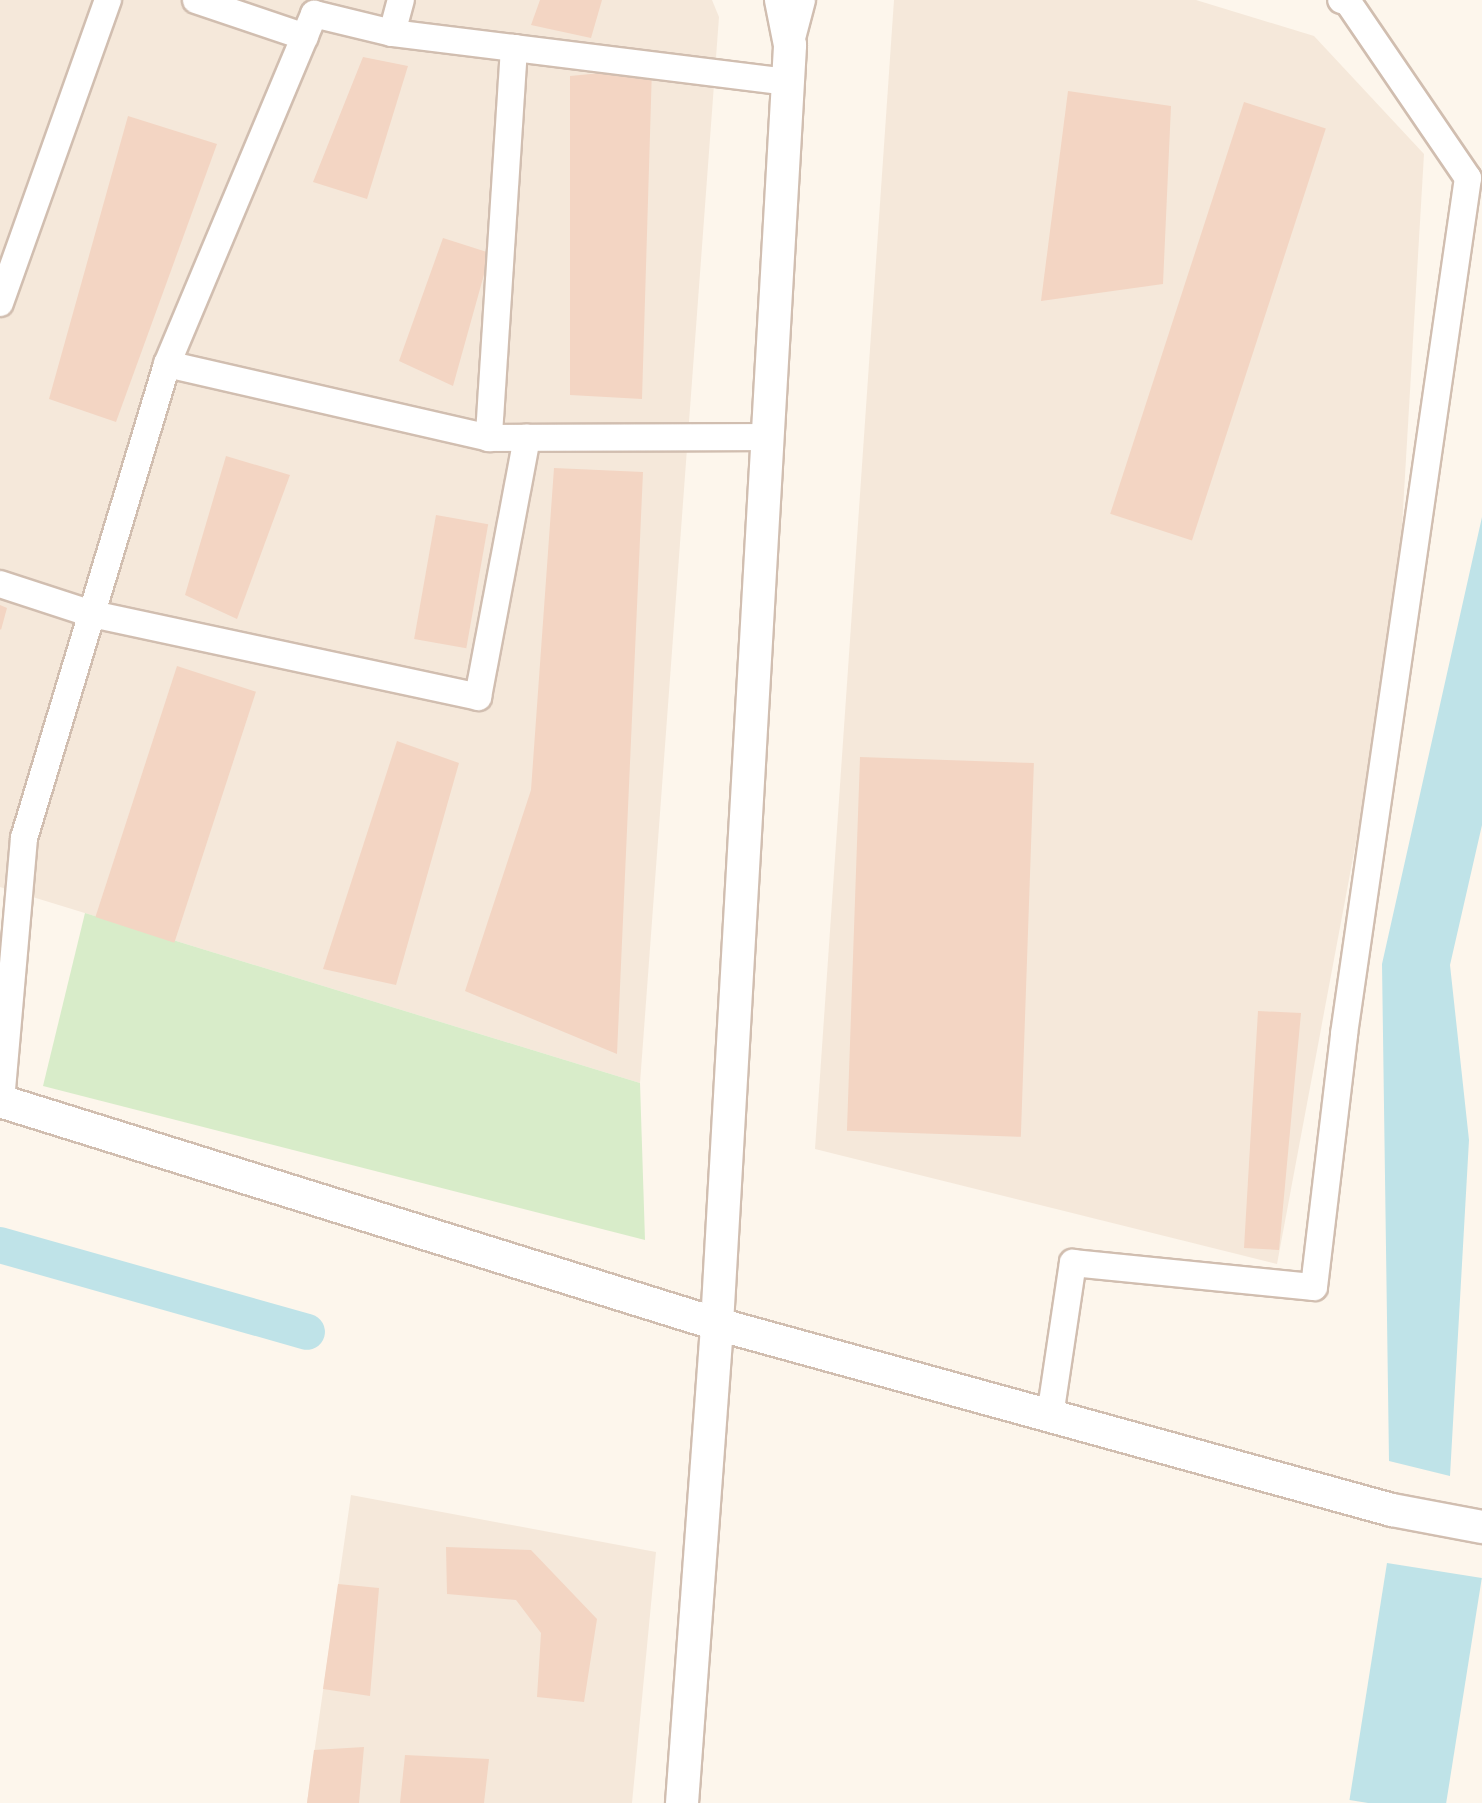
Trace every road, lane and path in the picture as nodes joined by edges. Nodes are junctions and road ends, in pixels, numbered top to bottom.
1 (108, 0) edge
2 (196, 0) edge
3 (401, 0) edge
4 (781, 0) edge
5 (802, 0) edge
6 (1341, 0) edge
7 (392, 33) junction
8 (305, 37) junction
9 (790, 45) junction
10 (514, 48) junction
11 (788, 82) junction
12 (0, 303) edge
13 (167, 364) junction
14 (768, 437) junction
15 (489, 438) junction
16 (527, 438) junction
17 (0, 584) edge
18 (92, 614) junction
19 (1, 1101) edge
20 (717, 1324) junction
21 (1050, 1416) junction
22 (1482, 1527) edge
23 (682, 1803) edge

1 - 12 street
2 - 8 street
3 - 7 street
4 - 9 street
5 - 9 street
6 - 21 street
7 - 8 street
7 - 10 street
8 - 13 street
9 - 11 street
10 - 11 street
10 - 15 street
11 - 14 street
13 - 15 street
13 - 18 street
14 - 16 street
14 - 20 street
15 - 16 street
16 - 18 street
17 - 18 street
18 - 19 street
19 - 20 street
20 - 21 street
20 - 23 street
21 - 22 street

